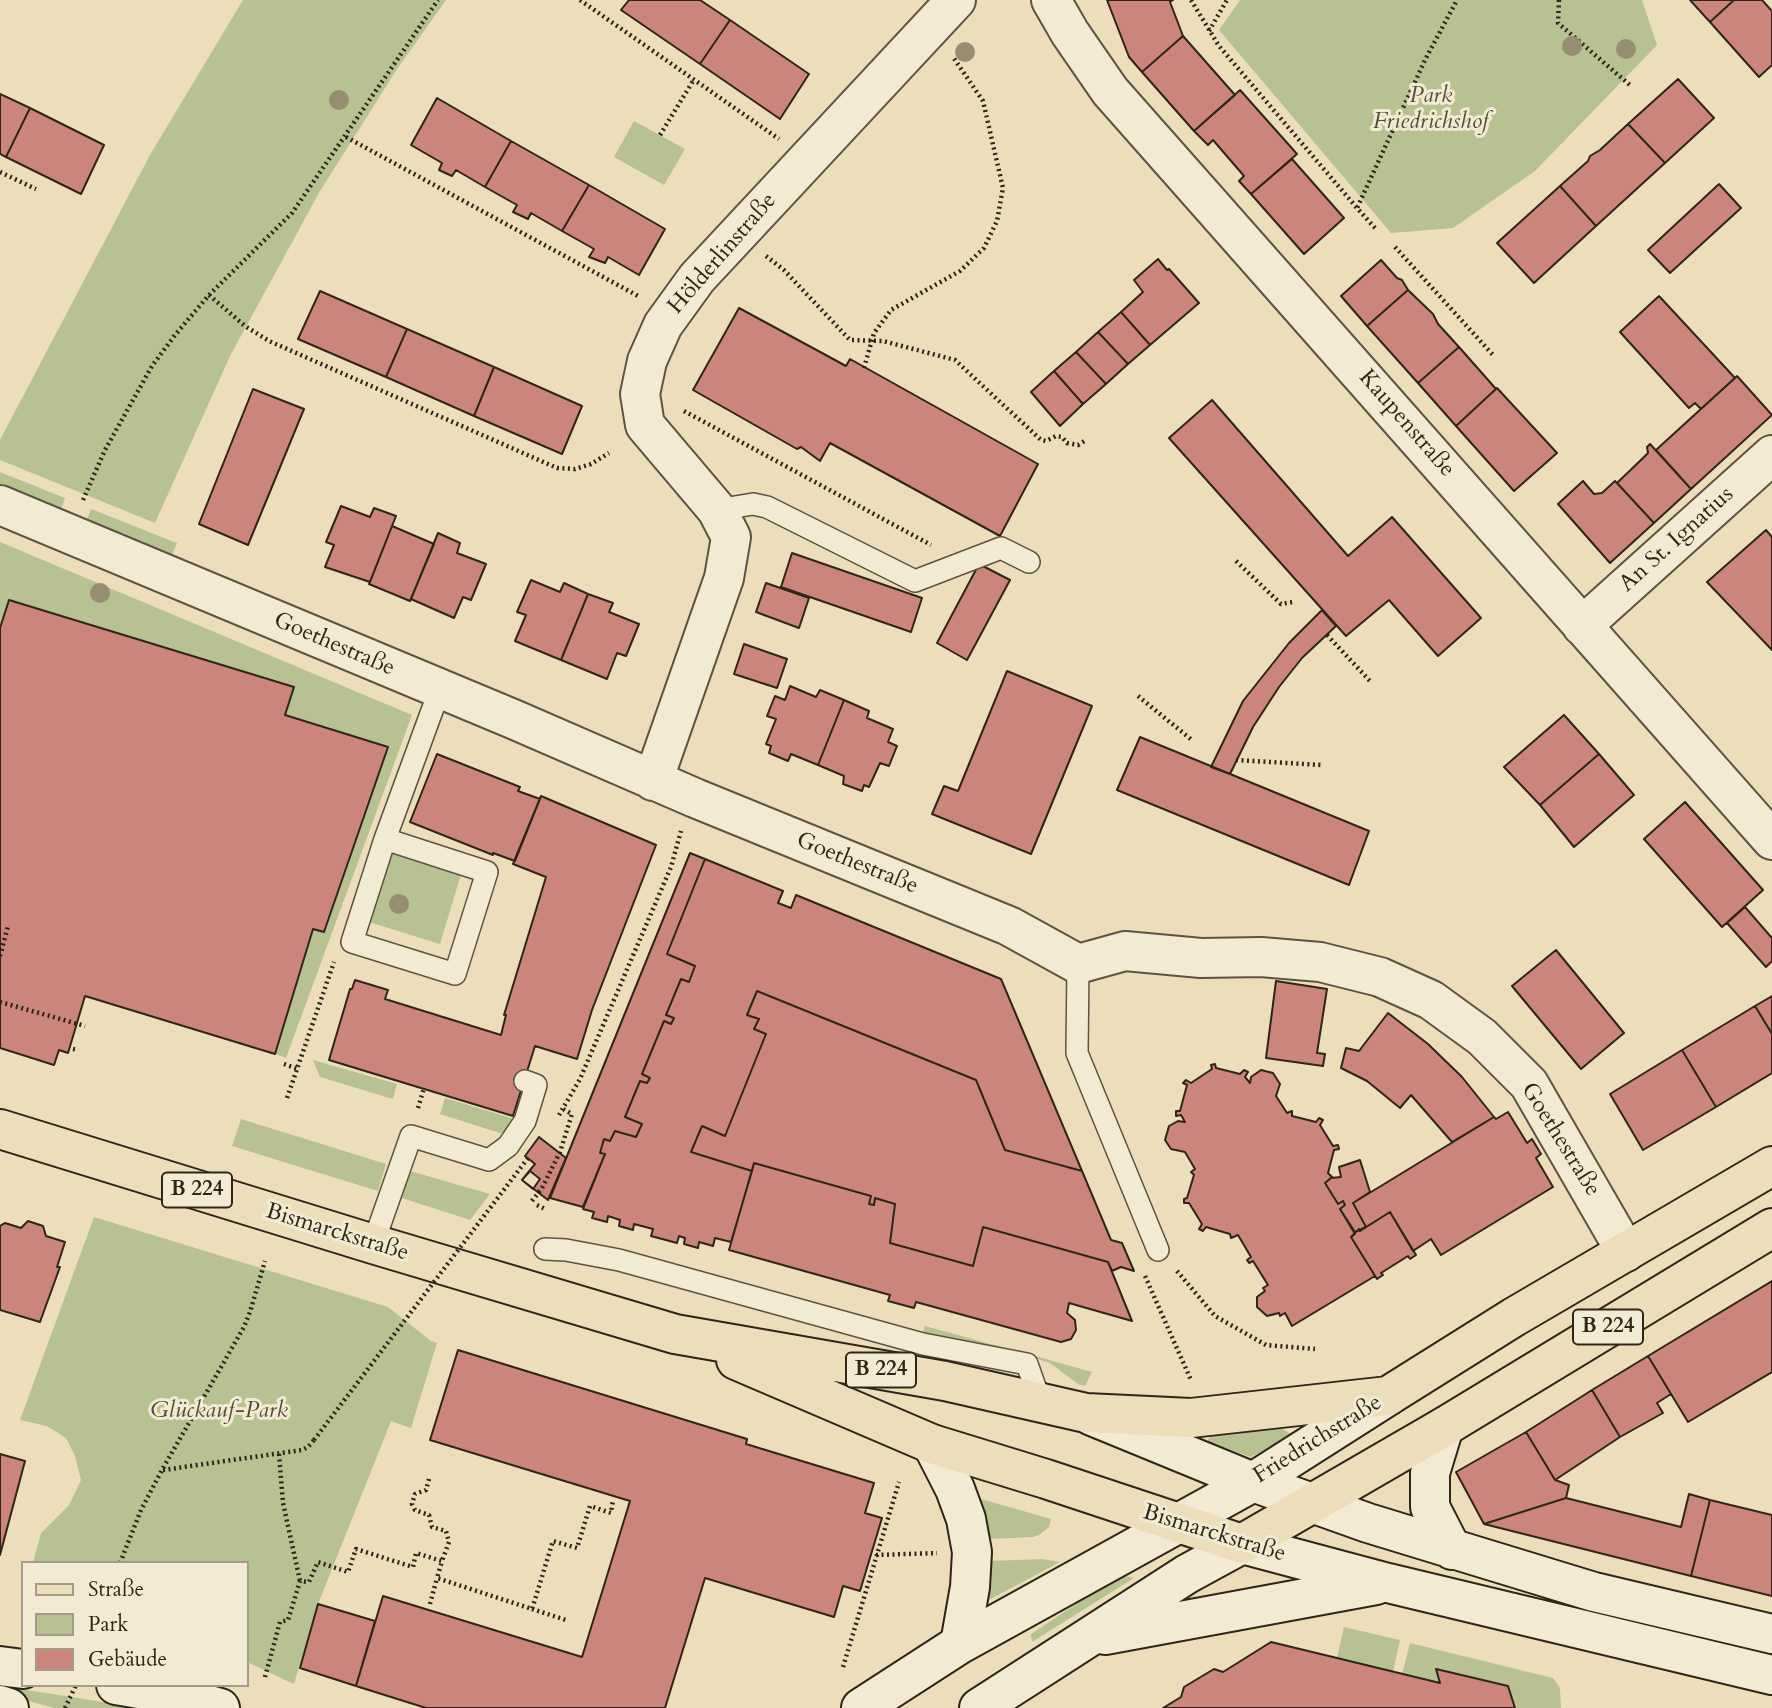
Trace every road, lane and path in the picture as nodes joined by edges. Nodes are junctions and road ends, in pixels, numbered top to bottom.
1 (438, 0) edge
2 (580, 0) edge
3 (1051, 0) edge
4 (1191, 0) edge
5 (1227, 0) edge
6 (1457, 0) edge
7 (1559, 0) edge
8 (943, 13) edge
9 (1209, 31) junction
10 (694, 82) junction
11 (1631, 86) dead end
12 (660, 135) dead end
13 (346, 137) junction
14 (788, 146) dead end
15 (0, 172) edge
16 (36, 189) dead end
17 (1357, 208) junction
18 (1375, 228) dead end
19 (737, 233) junction
20 (1395, 247) dead end
21 (209, 295) junction
22 (648, 301) dead end
23 (871, 340) junction
24 (1493, 355) dead end
25 (864, 368) dead end
26 (676, 407) dead end
27 (1086, 440) dead end
28 (610, 453) dead end
29 (1772, 455) edge
30 (0, 505) edge
31 (717, 510) junction
32 (68, 532) junction
33 (963, 562) junction
34 (1029, 562) dead end
35 (1236, 562) dead end
36 (1293, 602) dead end
37 (1583, 626) junction
38 (1327, 635) dead end
39 (1370, 681) dead end
40 (440, 689) junction
41 (1138, 696) dead end
42 (1193, 741) dead end
43 (1236, 760) dead end
44 (1321, 765) dead end
45 (653, 781) junction
46 (695, 798) junction
47 (385, 839) junction
48 (1772, 840) edge
49 (8, 926) dead end
50 (352, 942) junction
51 (0, 956) edge
52 (1077, 964) junction
53 (0, 1002) edge
54 (85, 1026) dead end
55 (284, 1064) dead end
56 (298, 1069) junction
57 (525, 1081) dead end
58 (424, 1088) dead end
59 (287, 1098) dead end
60 (418, 1109) dead end
61 (0, 1129) edge
62 (528, 1158) dead end
63 (1772, 1166) edge
64 (545, 1209) dead end
65 (1772, 1228) edge
66 (373, 1244) junction
67 (545, 1249) dead end
68 (1158, 1250) junction
69 (1626, 1252) junction
70 (265, 1261) dead end
71 (675, 1334) junction
72 (1315, 1349) dead end
73 (1193, 1386) dead end
74 (1388, 1396) junction
75 (1041, 1404) junction
76 (1086, 1413) junction
77 (1444, 1427) junction
78 (932, 1444) junction
79 (279, 1454) junction
80 (162, 1470) junction
81 (429, 1479) dead end
82 (899, 1482) dead end
83 (1253, 1482) junction
84 (613, 1499) dead end
85 (1313, 1504) junction
86 (1177, 1524) junction
87 (1242, 1544) junction
88 (1452, 1550) junction
89 (945, 1553) dead end
90 (876, 1555) junction
91 (121, 1561) edge
92 (442, 1561) junction
93 (437, 1578) junction
94 (300, 1581) junction
95 (1388, 1583) junction
96 (430, 1604) dead end
97 (532, 1609) junction
98 (566, 1620) dead end
99 (1772, 1634) edge
100 (1084, 1639) junction
101 (960, 1644) junction
102 (0, 1666) edge
103 (842, 1667) dead end
104 (21, 1670) edge
105 (1772, 1675) edge
106 (265, 1677) dead end
107 (75, 1687) edge
108 (128, 1687) edge
109 (0, 1705) edge
110 (9, 1708) edge
111 (65, 1708) edge
112 (220, 1708) edge
113 (861, 1708) edge
114 (979, 1708) edge

1 - 13 path
2 - 10 path
3 - 37 street, Kaupenstraße
4 - 9 path
5 - 9 path
6 - 17 path
7 - 11 path
8 - 19 street, Hölderlinstraße
8 - 23 path
9 - 17 path
10 - 12 path
10 - 14 path
13 - 21 path
13 - 22 path
15 - 16 path
17 - 18 path
19 - 23 path
19 - 31 street, Hölderlinstraße
20 - 24 path
21 - 28 path
21 - 32 path
23 - 25 path
23 - 27 path
26 - 33 path
29 - 37 street, An St. Ignatius
30 - 32 street, Goethestraße
31 - 33 lane
31 - 45 street, Hölderlinstraße
32 - 40 street, Goethestraße
33 - 34 lane
35 - 36 path
37 - 48 street, Kaupenstraße
38 - 39 path
40 - 45 street, Goethestraße
40 - 47 lane
41 - 42 path
43 - 44 path
45 - 46 street, Goethestraße
46 - 52 street, Goethestraße
46 - 64 path
47 - 50 lane
47 - 50 lane
49 - 51 path
50 - 56 path
52 - 68 lane
52 - 69 street, Goethestraße
53 - 54 path
55 - 56 path
56 - 59 path
57 - 66 lane
58 - 60 path
61 - 66 main road, Bismarckstraße / B 224
62 - 79 path, bridge
63 - 69 main road, Friedrichstraße / B 224
65 - 77 main road, B 224
66 - 71 main road, Bismarckstraße / B 224
67 - 75 lane
68 - 72 path
68 - 73 path
69 - 74 main road, Friedrichstraße / B 224
70 - 80 path
71 - 75 main road, Bismarckstraße / B 224
71 - 78 main road, Bismarckstraße / B 224
74 - 76 main road
74 - 83 street, Friedrichstraße / B 224
75 - 76 main road, Bismarckstraße / B 224
76 - 83 street, Bismarckstraße / B 224
77 - 85 main road, B 224
77 - 88 street
78 - 86 main road, Bismarckstraße / B 224
78 - 101 street
79 - 80 path
79 - 94 path
80 - 91 path
81 - 92 path
82 - 90 path
83 - 85 street, Bismarckstraße / B 224
83 - 86 street, Friedrichstraße
84 - 97 path
85 - 87 main road, B 224
85 - 88 street, Bismarckstraße
86 - 87 main road, Bismarckstraße / B 224
86 - 101 street, Friedrichstraße
87 - 95 street, Bismarckstraße
87 - 100 street
88 - 99 street, Bismarckstraße
89 - 90 path
90 - 103 path
92 - 93 path
92 - 94 path
93 - 96 path
93 - 97 path
94 - 106 path
95 - 100 street
95 - 105 street, Bismarckstraße
97 - 98 path
100 - 114 street
101 - 113 street, Friedrichstraße
102 - 104 street
107 - 111 path
108 - 112 street
109 - 110 street

